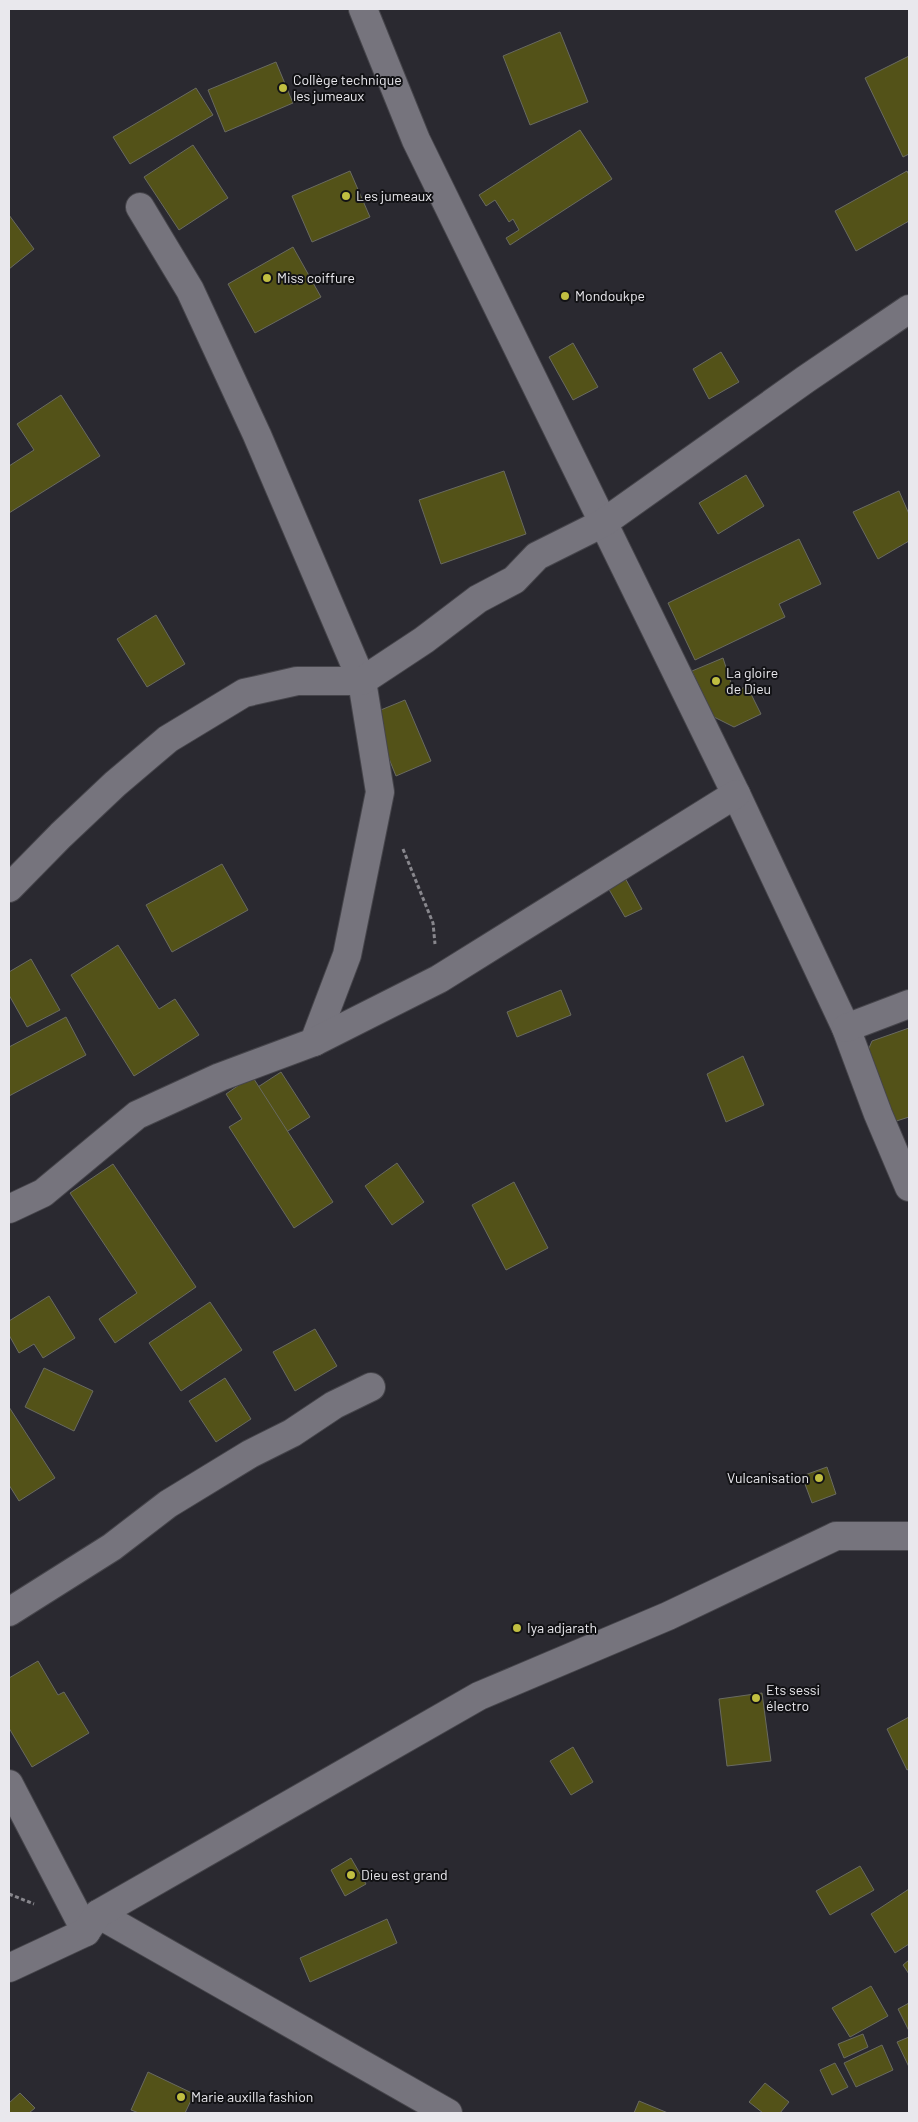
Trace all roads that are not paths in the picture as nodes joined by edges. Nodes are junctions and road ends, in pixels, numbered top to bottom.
1 (363, 9) edge
2 (140, 207) dead end
3 (909, 309) edge
4 (603, 523) junction
5 (362, 681) junction
6 (736, 794) junction
7 (9, 888) edge
8 (909, 1004) edge
9 (846, 1028) junction
10 (314, 1042) junction
11 (909, 1187) edge
12 (9, 1209) edge
13 (371, 1386) dead end
14 (909, 1536) edge
15 (9, 1612) edge
16 (9, 1784) edge
17 (92, 1923) junction
18 (9, 1968) edge
19 (448, 2113) edge

1 - 4 street
2 - 5 street
3 - 4 street
4 - 5 street
4 - 6 street
5 - 7 street
5 - 10 street
6 - 9 street
6 - 10 street
8 - 9 street
9 - 11 street
10 - 12 street
13 - 15 street
14 - 17 street
16 - 17 street
17 - 18 street
17 - 19 street

